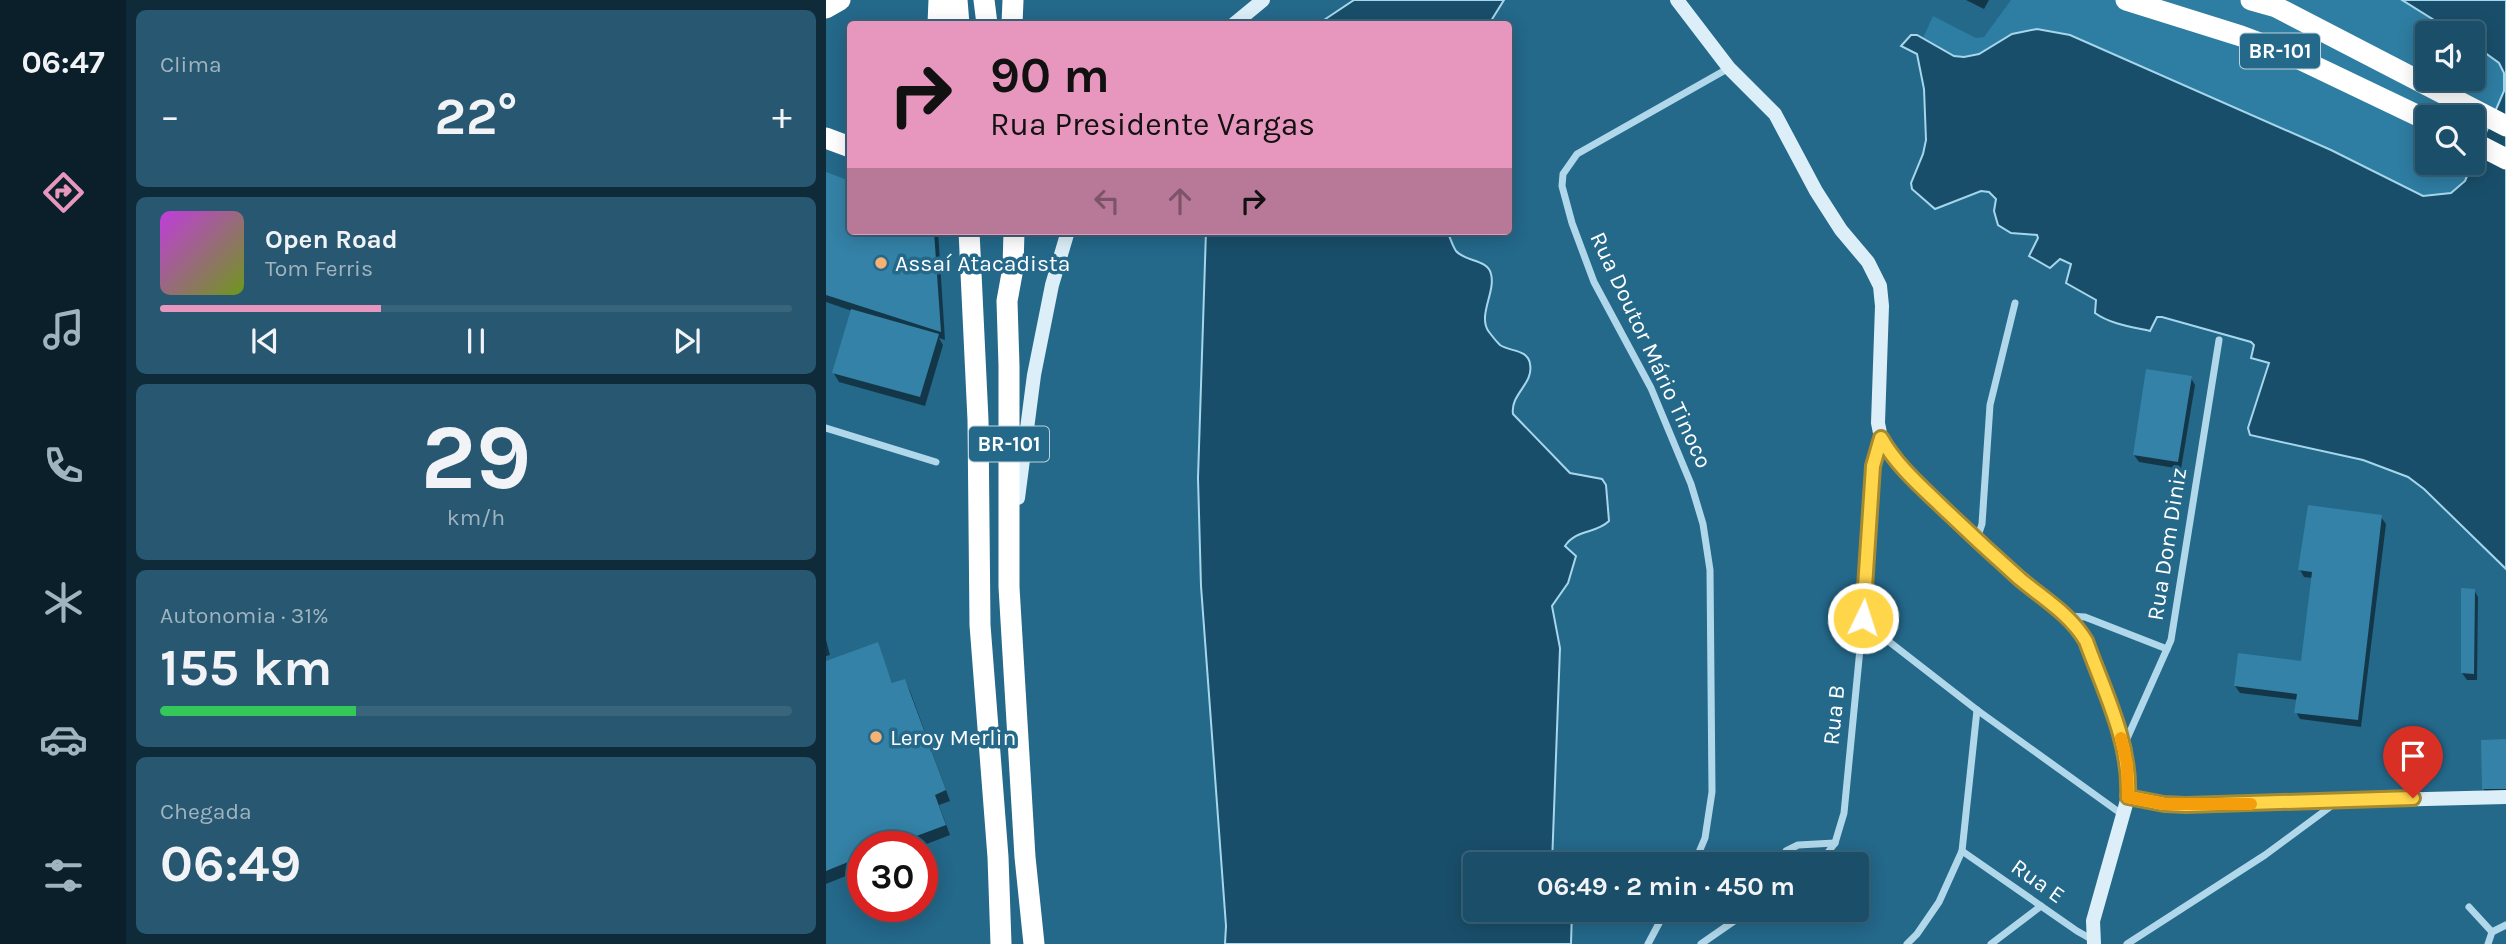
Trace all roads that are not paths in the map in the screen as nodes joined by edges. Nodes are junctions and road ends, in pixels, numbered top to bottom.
1 (840, 0) edge
2 (939, 0) edge
3 (957, 0) edge
4 (984, 0) edge
5 (1013, 0) edge
6 (1263, 0) edge
7 (1677, 0) edge
8 (2126, 0) edge
9 (2251, 0) edge
10 (2271, 4) edge
11 (826, 8) edge
12 (938, 21) edge
13 (958, 21) edge
14 (987, 21) edge
15 (1012, 21) edge
16 (1238, 21) edge
17 (1729, 68) junction
18 (2415, 114) edge
19 (2506, 126) edge
20 (826, 138) edge
21 (847, 146) edge
22 (2485, 148) edge
23 (2506, 159) edge
24 (970, 235) edge
25 (1002, 235) edge
26 (1014, 235) edge
27 (1067, 235) edge
28 (1007, 301) junction
29 (2015, 303) dead end
30 (2218, 340) dead end
31 (826, 428) edge
32 (1881, 438) junction
33 (936, 462) dead end
34 (1976, 540) junction
35 (1009, 587) junction
36 (2067, 616) junction
37 (1878, 633) dead end
38 (2167, 649) junction
39 (1977, 710) junction
40 (2123, 745) junction
41 (2128, 797) junction
42 (2506, 797) edge
43 (2337, 801) junction
44 (2123, 815) junction
45 (1835, 843) junction
46 (1962, 851) junction
47 (1699, 852) edge
48 (1786, 852) edge
49 (1828, 852) edge
50 (2041, 906) junction
51 (2469, 906) dead end
52 (1660, 922) edge
53 (1733, 922) edge
54 (2506, 925) edge
55 (2491, 932) junction
56 (2094, 942) edge
57 (1001, 944) edge
58 (1034, 944) edge
59 (1648, 944) edge
60 (1701, 944) edge
61 (1907, 944) edge
62 (1991, 944) edge
63 (2127, 944) edge
64 (2488, 944) edge

1 - 11 highway
2 - 12 highway
3 - 13 highway
4 - 14 highway
5 - 15 highway
6 - 16 street
7 - 17 street
8 - 18 highway, BR-101
9 - 10 highway, BR-101
10 - 19 highway, BR-101
17 - 32 street
17 - 47 street, Rua Doutor Mário Tinoco
20 - 21 highway
22 - 23 highway
24 - 57 highway, BR-101
25 - 28 highway
26 - 28 highway, BR-101
27 - 35 street
28 - 35 highway, BR-101
29 - 34 street
30 - 38 street, Rua Dom Diniz
31 - 33 street
32 - 34 street
32 - 45 street, Rua B
34 - 36 street
35 - 58 highway, BR-101
36 - 38 street
36 - 40 street
37 - 39 street
38 - 40 street, Rua Dom Diniz
39 - 44 street
39 - 46 street
40 - 41 street
41 - 43 street
41 - 44 street
42 - 43 street
43 - 63 street
44 - 56 street
45 - 48 street
45 - 49 street, Rua B
46 - 50 street, Rua E
46 - 61 street
50 - 56 street, Rua E
50 - 62 street
51 - 55 street
52 - 59 street
53 - 60 street
54 - 55 street
55 - 64 street

